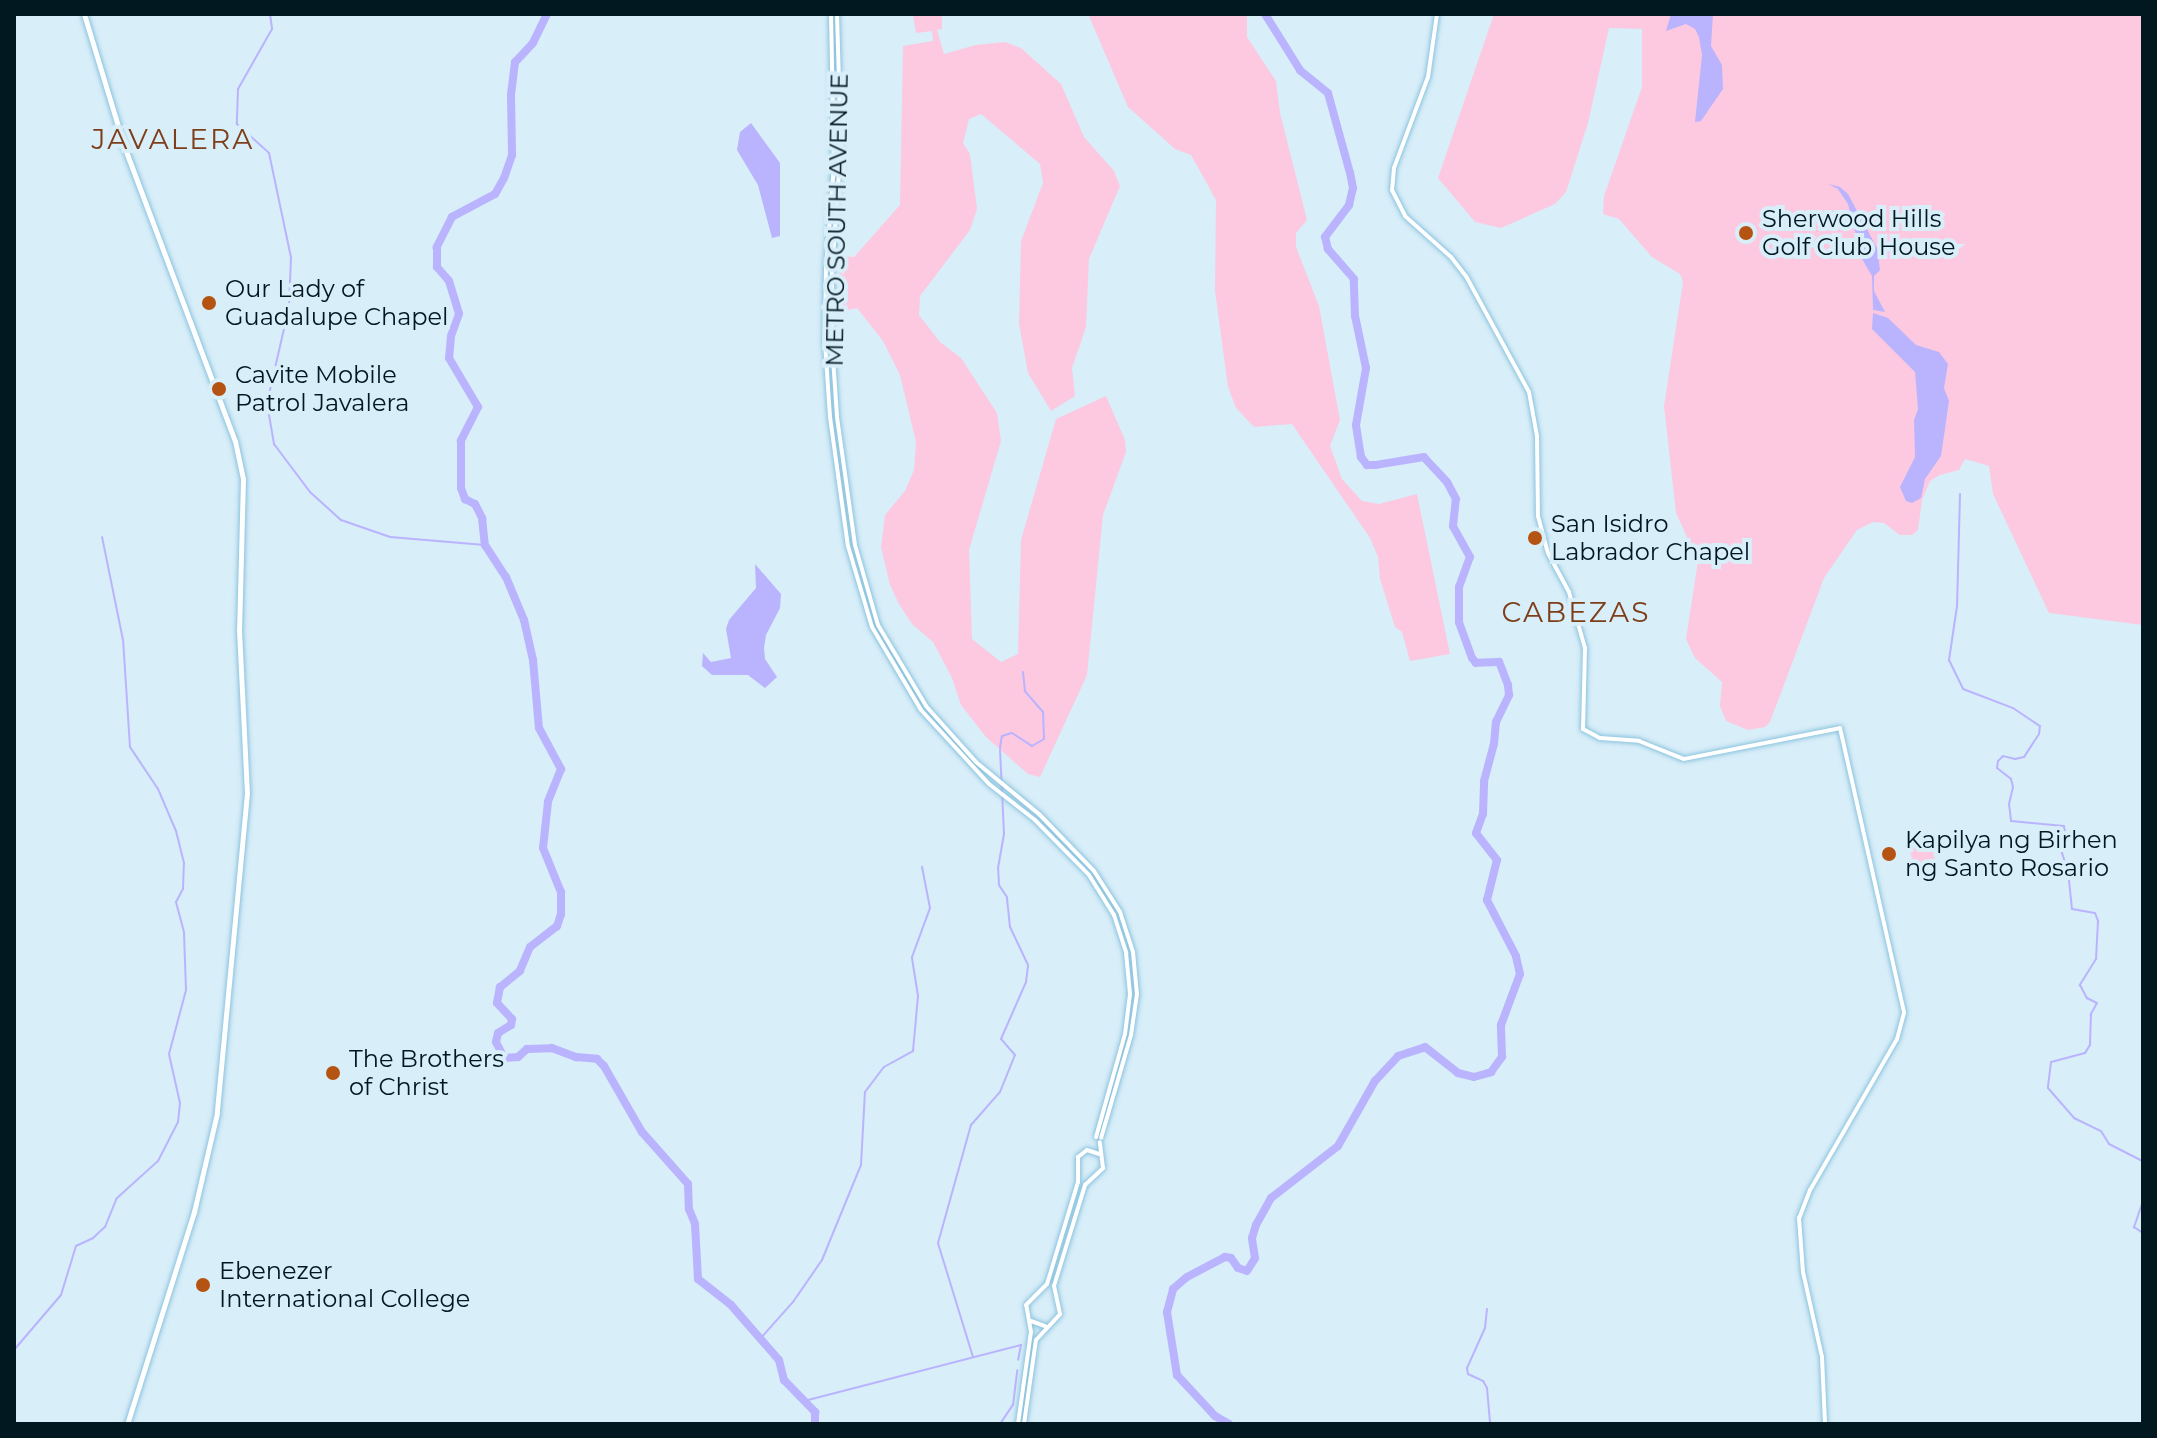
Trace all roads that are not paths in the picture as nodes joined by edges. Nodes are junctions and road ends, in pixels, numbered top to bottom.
1 (84, 14) edge
2 (834, 14) edge
3 (1437, 14) edge
4 (1098, 1140) junction
5 (1090, 1150) junction
6 (1099, 1154) junction
7 (1079, 1171) junction
8 (1091, 1177) junction
9 (1043, 1291) junction
10 (1055, 1296) junction
11 (1031, 1321) junction
12 (1045, 1326) junction
13 (127, 1424) edge
14 (1021, 1424) edge
15 (1825, 1424) edge

1 - 13 main road
2 - 4 street, METRO SOUTH AVENUE
2 - 4 street, METRO SOUTH AVENUE
3 - 15 street
4 - 5 street, METRO SOUTH AVENUE
4 - 6 street, METRO SOUTH AVENUE
5 - 6 street
5 - 7 street
6 - 8 street
7 - 8 street
7 - 9 street
8 - 10 street
9 - 10 street
9 - 11 street
10 - 12 street
11 - 12 street
11 - 14 street
12 - 14 street

